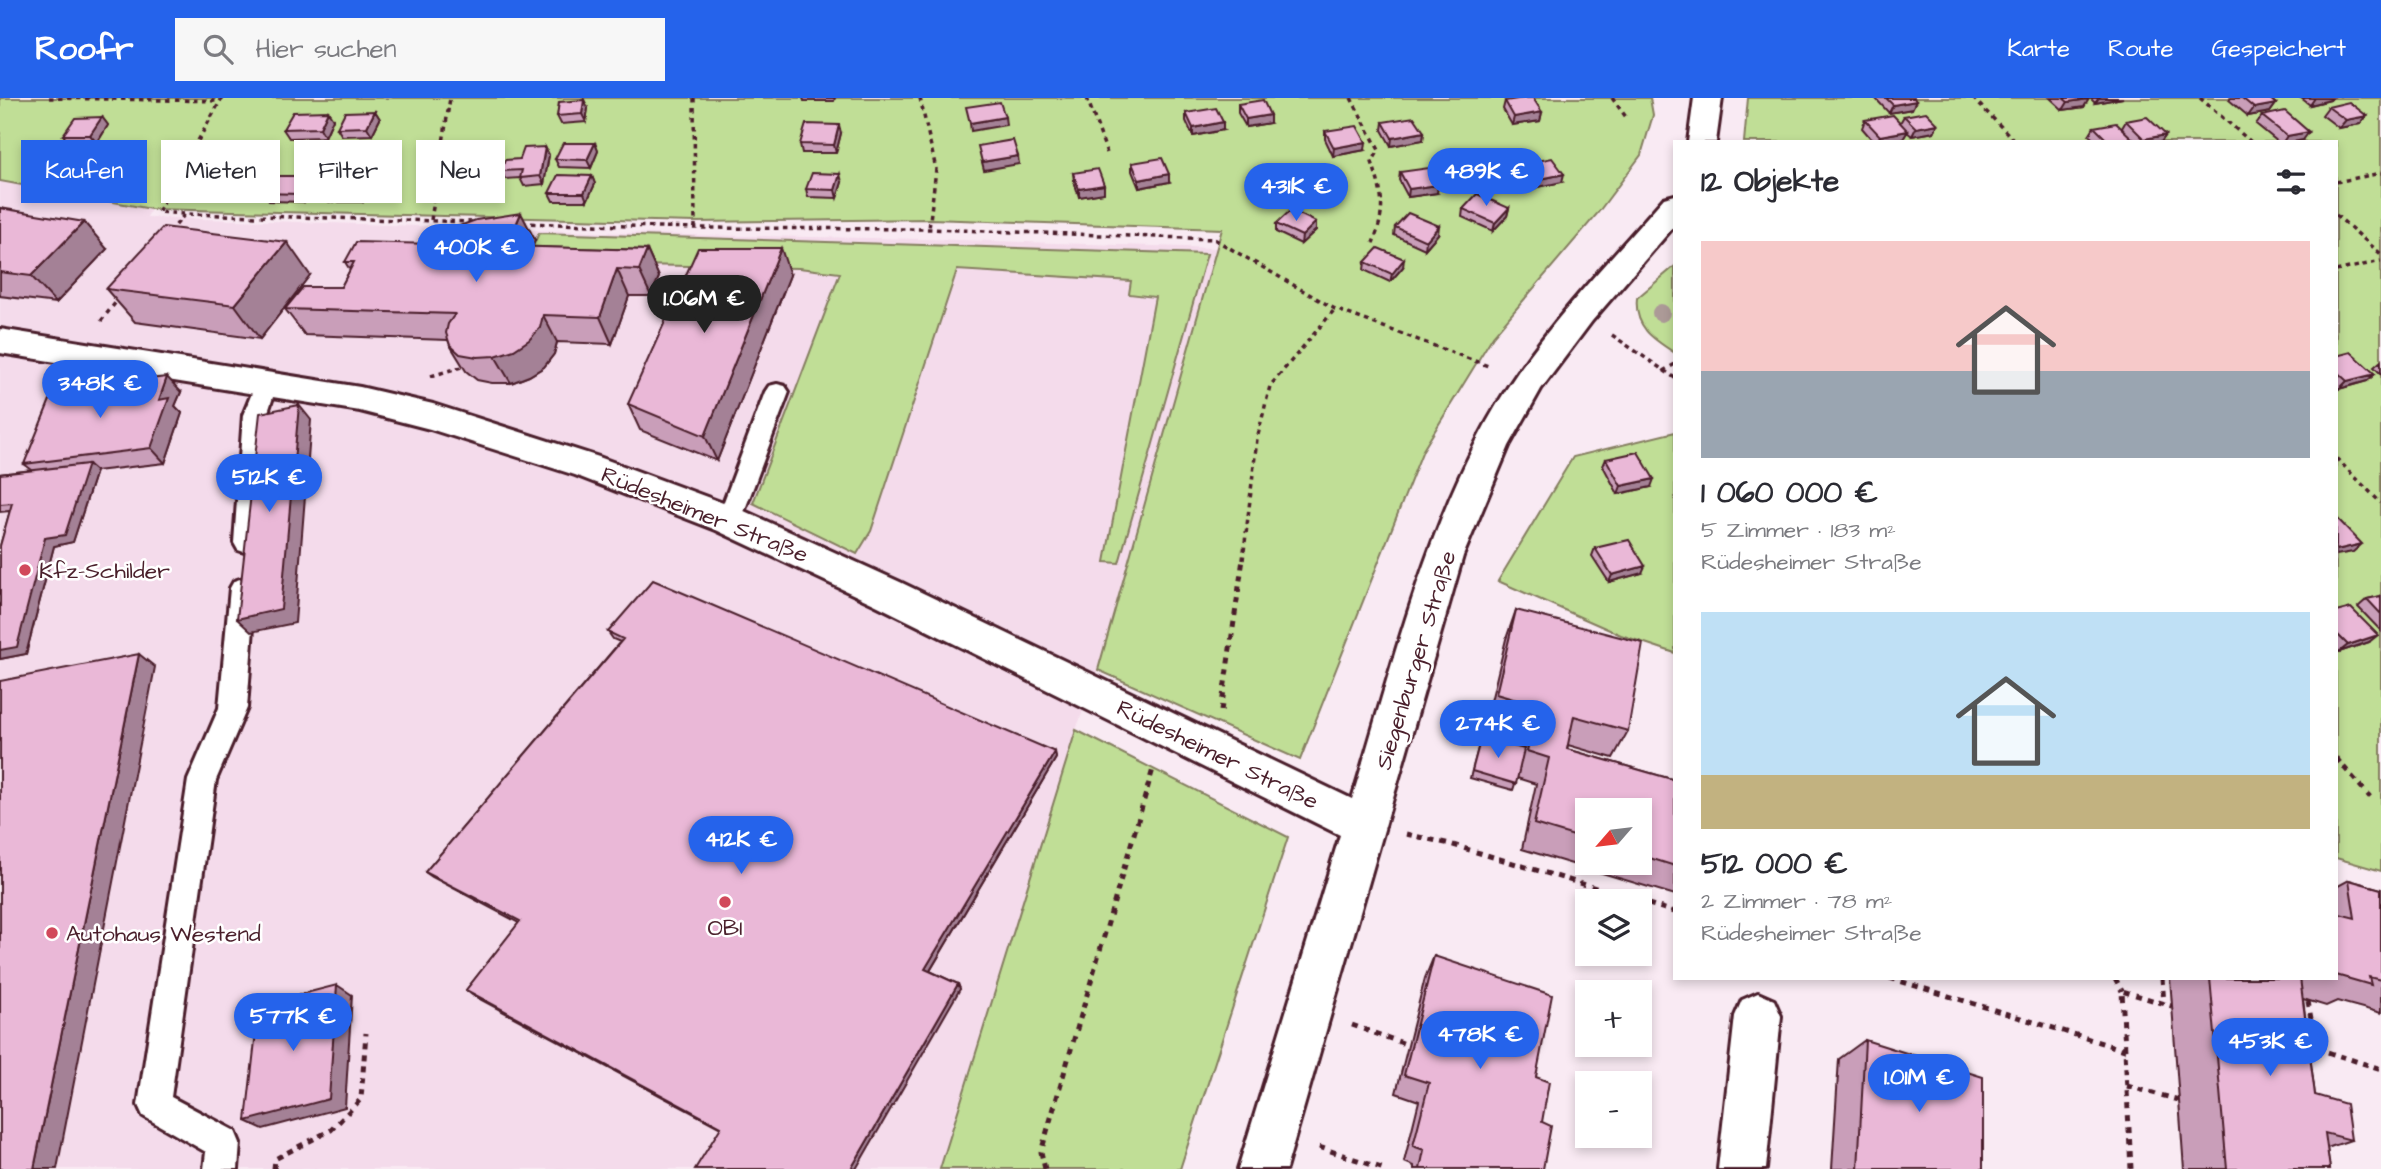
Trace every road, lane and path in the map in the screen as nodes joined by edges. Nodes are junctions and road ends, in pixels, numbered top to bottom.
1 (49, 98) edge
2 (450, 98) edge
3 (694, 98) edge
4 (920, 98) edge
5 (1087, 98) edge
6 (1351, 98) edge
7 (1612, 98) edge
8 (1708, 98) edge
9 (1973, 98) edge
10 (2200, 98) edge
11 (221, 100) edge
12 (1626, 117) dead end
13 (1702, 140) edge
14 (2014, 140) edge
15 (2249, 140) edge
16 (1108, 156) dead end
17 (2381, 173) edge
18 (2338, 182) edge
19 (1673, 207) edge
20 (185, 214) junction
21 (2338, 217) edge
22 (431, 220) junction
23 (484, 222) edge
24 (510, 223) edge
25 (695, 228) junction
26 (929, 229) junction
27 (168, 235) edge
28 (1373, 243) dead end
29 (2381, 254) edge
30 (2381, 261) edge
31 (2338, 271) edge
32 (127, 288) edge
33 (1335, 309) junction
34 (1581, 313) junction
35 (3, 351) edge
36 (77, 352) junction
37 (1673, 365) edge
38 (1662, 372) junction
39 (1673, 378) edge
40 (1529, 381) junction
41 (267, 382) junction
42 (777, 392) dead end
43 (2338, 460) edge
44 (2381, 502) edge
45 (729, 520) junction
46 (1165, 728) junction
47 (1216, 752) junction
48 (2338, 760) edge
49 (2370, 797) dead end
50 (1364, 826) junction
51 (1450, 844) dead end
52 (1673, 911) edge
53 (2116, 980) edge
54 (2162, 980) edge
55 (1908, 981) edge
56 (2122, 991) junction
57 (2308, 1001) dead end
58 (2164, 1003) junction
59 (2172, 1006) dead end
60 (1310, 1010) junction
61 (1758, 1016) dead end
62 (366, 1033) dead end
63 (1408, 1045) edge
64 (2303, 1045) edge
65 (2316, 1049) junction
66 (2125, 1050) junction
67 (2381, 1069) edge
68 (2127, 1086) junction
69 (2179, 1100) dead end
70 (1268, 1151) edge
71 (221, 1169) edge
72 (274, 1169) edge
73 (1045, 1169) edge
74 (1384, 1169) edge
75 (1742, 1169) edge
76 (2131, 1169) edge

1 - 11 path
2 - 22 path
3 - 25 path
4 - 26 path
5 - 16 path
6 - 28 path
7 - 12 path
8 - 13 street
9 - 14 path
10 - 15 path
11 - 20 path
17 - 18 path
19 - 34 street, Siegenburger Straße
20 - 22 path
20 - 27 path
21 - 29 path
22 - 23 path
24 - 25 path
25 - 26 path
26 - 33 path
30 - 31 path
32 - 36 path
33 - 40 path
33 - 47 path
34 - 38 path
34 - 40 street, Siegenburger Straße
35 - 36 street, Rüdesheimer Straße
36 - 41 street, Rüdesheimer Straße
37 - 38 path
38 - 39 path
40 - 50 street, Siegenburger Straße
41 - 45 street, Rüdesheimer Straße
41 - 71 lane
42 - 45 lane
43 - 44 path
45 - 46 street, Rüdesheimer Straße
46 - 47 street, Rüdesheimer Straße
46 - 73 path
47 - 50 street, Rüdesheimer Straße
48 - 49 path
50 - 60 street, Siegenburger Straße
51 - 52 path
53 - 56 path
54 - 58 path
55 - 66 path
56 - 58 path
56 - 66 path
57 - 65 path
58 - 59 path
60 - 63 path
60 - 70 street, Siegenburger Straße
61 - 75 street
62 - 72 path
64 - 65 path
65 - 67 path
66 - 68 path
68 - 69 path
68 - 76 path
70 - 74 path

